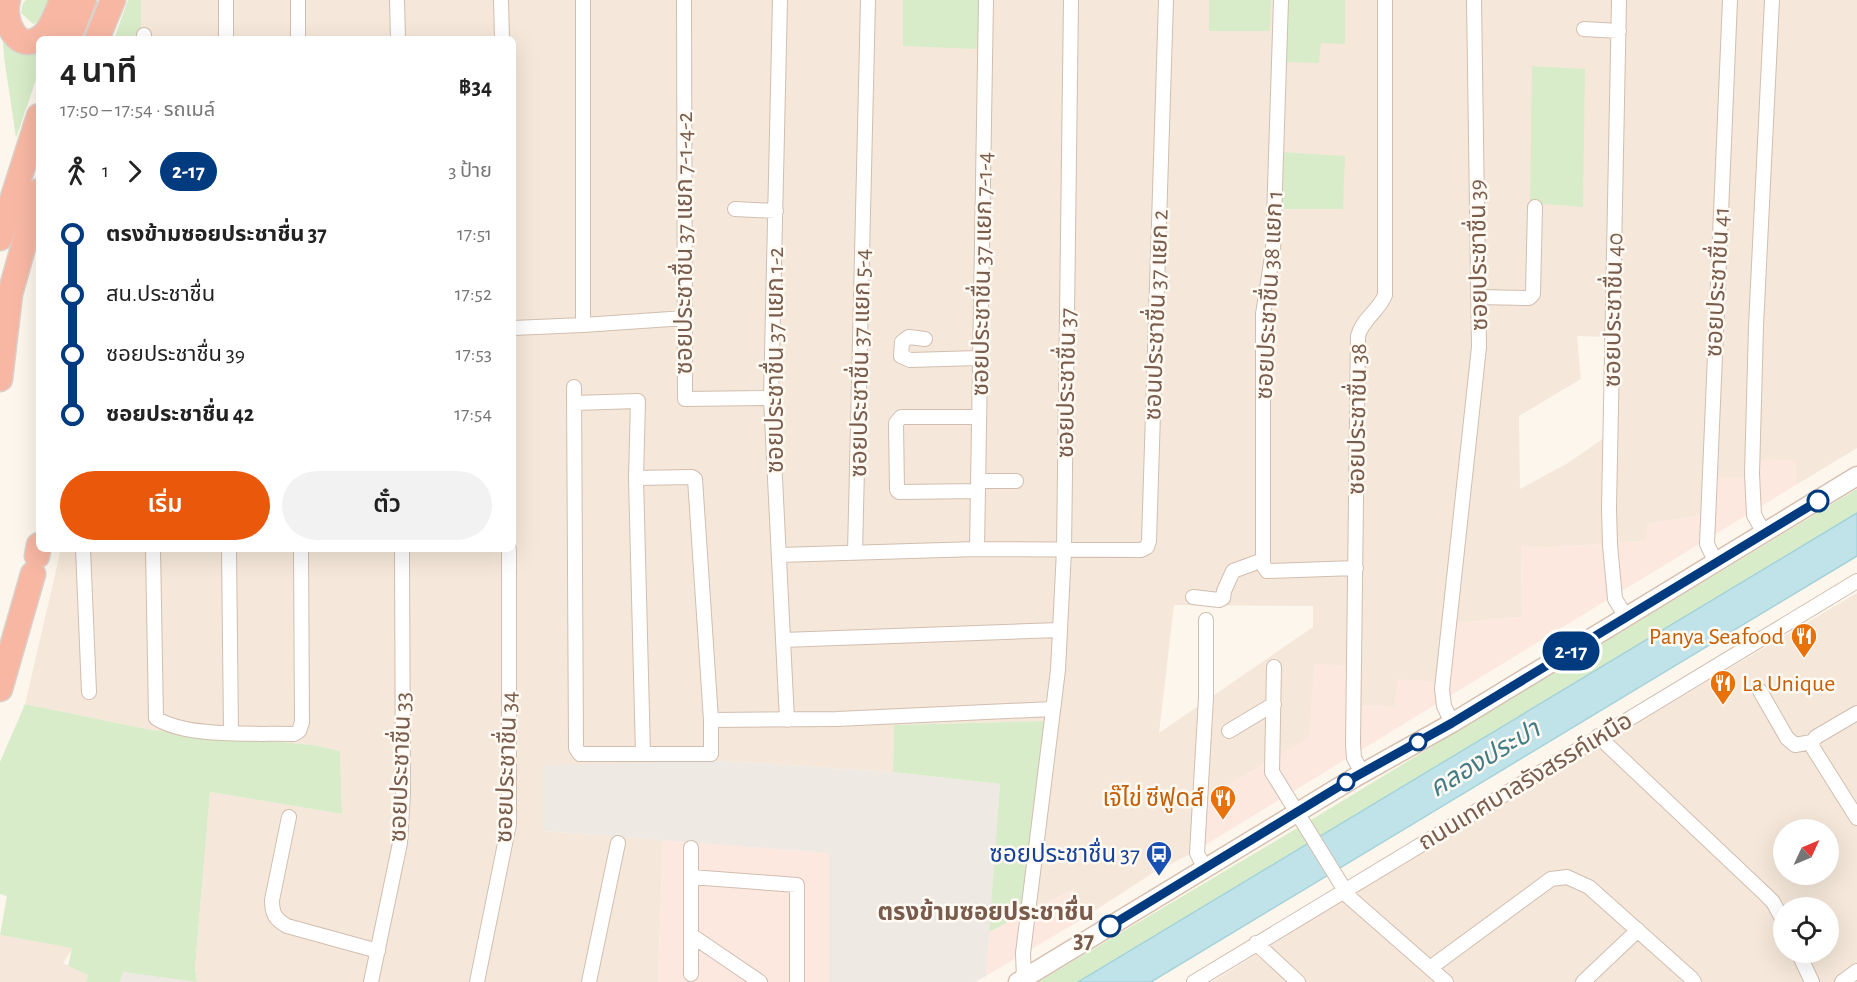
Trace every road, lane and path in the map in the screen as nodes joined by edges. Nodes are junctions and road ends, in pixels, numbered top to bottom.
1 (8, 0) edge
2 (62, 0) edge
3 (84, 0) edge
4 (112, 0) edge
5 (226, 0) edge
6 (298, 0) edge
7 (398, 0) edge
8 (501, 0) edge
9 (583, 0) edge
10 (684, 0) edge
11 (780, 0) edge
12 (868, 0) edge
13 (986, 0) edge
14 (1071, 0) edge
15 (1166, 0) edge
16 (1281, 0) edge
17 (1385, 0) edge
18 (1474, 0) edge
19 (1619, 0) edge
20 (1730, 0) edge
21 (1772, 0) edge
22 (1584, 29) dead end
23 (1619, 31) junction
24 (44, 36) edge
25 (69, 36) edge
26 (98, 36) edge
27 (226, 36) edge
28 (298, 36) edge
29 (398, 36) edge
30 (502, 36) edge
31 (36, 40) edge
32 (36, 125) edge
33 (12, 196) junction
34 (36, 202) edge
35 (1535, 207) dead end
36 (735, 209) dead end
37 (776, 211) junction
38 (0, 227) edge
39 (0, 238) edge
40 (1478, 297) junction
41 (685, 318) junction
42 (583, 325) junction
43 (516, 328) edge
44 (924, 339) dead end
45 (980, 358) junction
46 (0, 380) edge
47 (574, 387) dead end
48 (771, 398) junction
49 (574, 403) junction
50 (979, 417) junction
51 (1857, 476) edge
52 (636, 478) junction
53 (1016, 481) dead end
54 (978, 486) junction
55 (1764, 533) junction
56 (977, 549) junction
57 (1064, 550) junction
58 (83, 552) edge
59 (153, 552) edge
60 (229, 552) edge
61 (301, 552) edge
62 (402, 552) edge
63 (509, 552) edge
64 (855, 553) junction
65 (779, 555) junction
66 (37, 558) edge
67 (1263, 560) junction
68 (1716, 563) junction
69 (1356, 568) junction
70 (1857, 581) edge
71 (1193, 597) dead end
72 (1626, 617) junction
73 (1206, 620) dead end
74 (1059, 630) junction
75 (783, 640) junction
76 (1274, 667) dead end
77 (0, 689) edge
78 (1760, 691) dead end
79 (89, 692) dead end
80 (1274, 704) junction
81 (1052, 709) junction
82 (1857, 713) edge
83 (711, 720) junction
84 (787, 720) junction
85 (1452, 723) junction
86 (1229, 731) dead end
87 (231, 733) junction
88 (1598, 736) junction
89 (1812, 742) junction
90 (643, 754) junction
91 (1362, 774) junction
92 (1297, 813) junction
93 (289, 817) dead end
94 (1857, 818) edge
95 (618, 843) dead end
96 (691, 848) dead end
97 (1205, 869) junction
98 (691, 877) junction
99 (1342, 887) junction
100 (1773, 902) edge
101 (1638, 930) junction
102 (691, 935) junction
103 (1256, 943) junction
104 (378, 951) junction
105 (1803, 963) edge
106 (1430, 968) junction
107 (1857, 971) edge
108 (691, 974) dead end
109 (1022, 981) edge
110 (371, 982) edge
111 (477, 982) edge
112 (589, 982) edge
113 (760, 982) edge
114 (797, 982) edge
115 (1194, 982) edge
116 (1298, 982) edge
117 (1446, 982) edge
118 (1583, 982) edge
119 (1694, 982) edge
120 (1812, 982) edge
121 (1842, 982) edge

1 - 31 highway
2 - 24 highway
3 - 25 highway
4 - 26 highway
5 - 27 street
6 - 28 street
7 - 29 street
8 - 30 street
9 - 42 street
10 - 41 street, ซอยประชาชื่น 37 แยก 7-1-4-2
11 - 37 street, ซอยประชาชื่น 37 แยก 1-2
12 - 64 street, ซอยประชาชื่น 37 แยก 5-4
13 - 45 street, ซอยประชาชื่น 37 แยก 7-1-4
14 - 57 street, ซอยประชาชื่น 37
15 - 57 street, ซอนประชาชื่น 37 แยก 2
16 - 67 street, ซอยประชาชื่น 38 แยก 1
17 - 69 street, ซอยประชาชื่น 38
18 - 40 street, ซอยประชาชื่น 39
19 - 23 street, ซอยประชาชื่น 40
20 - 68 street, ซอยประชาชื่น 41
21 - 55 street
22 - 23 street
23 - 72 street, ซอยประชาชื่น 40
32 - 33 highway
33 - 38 highway
33 - 39 highway
34 - 46 highway
35 - 40 street
36 - 37 street
37 - 48 street, ซอยประชาชื่น 37 แยก 1-2
40 - 85 street, ซอยประชาชื่น 39
41 - 42 street
41 - 48 street, ซอยประชาชื่น 37 แยก 7-1-4-2
42 - 43 street
44 - 45 street
45 - 50 street, ซอยประชาชื่น 37 แยก 7-1-4
47 - 49 street
48 - 65 street, ซอยประชาชื่น 37 แยก 1-2
49 - 52 street
49 - 90 street
50 - 54 street, ซอยประชาชื่น 37 แยก 7-1-4
50 - 54 street
51 - 55 main road
52 - 83 street
52 - 90 street
53 - 54 street
54 - 56 street, ซอยประชาชื่น 37 แยก 7-1-4
55 - 68 main road
56 - 57 street, ซอนประชาชื่น 37 แยก 2
56 - 64 street, ซอนประชาชื่น 37 แยก 2
57 - 74 street, ซอยประชาชื่น 37
58 - 79 street
59 - 87 street
60 - 87 street
61 - 87 street
62 - 104 street, ซอยประชาชื่น 33
63 - 111 street, ซอยประชาชื่น 34
64 - 65 street, ซอนประชาชื่น 37 แยก 2
65 - 75 street, ซอยประชาชื่น 37 แยก 1-2
66 - 77 highway
67 - 69 street
67 - 71 street
68 - 72 main road
69 - 91 street, ซอยประชาชื่น 38
70 - 88 street, ถนนเทศบาลรังสรรค์เหนือ
72 - 85 main road
73 - 97 street
74 - 75 street
74 - 81 street, ซอยประชาชื่น 37
75 - 84 street, ซอยประชาชื่น 37 แยก 1-2
76 - 80 street
78 - 89 street
80 - 86 street
80 - 92 street
81 - 84 street
81 - 109 street, ซอยประชาชื่น 37
82 - 89 street
83 - 84 street
83 - 90 street
85 - 91 main road
88 - 99 street, ถนนเทศบาลรังสรรค์เหนือ
88 - 100 street
89 - 94 street
91 - 92 main road
92 - 97 main road
92 - 99 street
93 - 104 street
95 - 112 street
96 - 98 street
97 - 109 main road
98 - 102 street
98 - 114 street
99 - 103 street, ถนนเทศบาลรังสรรค์เหนือ
99 - 106 street
101 - 106 street
101 - 118 street
101 - 119 street
102 - 108 street
102 - 113 street
103 - 115 street, ถนนเทศบาลรังสรรค์เหนือ
103 - 116 street
104 - 110 street, ซอยประชาชื่น 33
105 - 120 street
106 - 117 street
107 - 121 street

